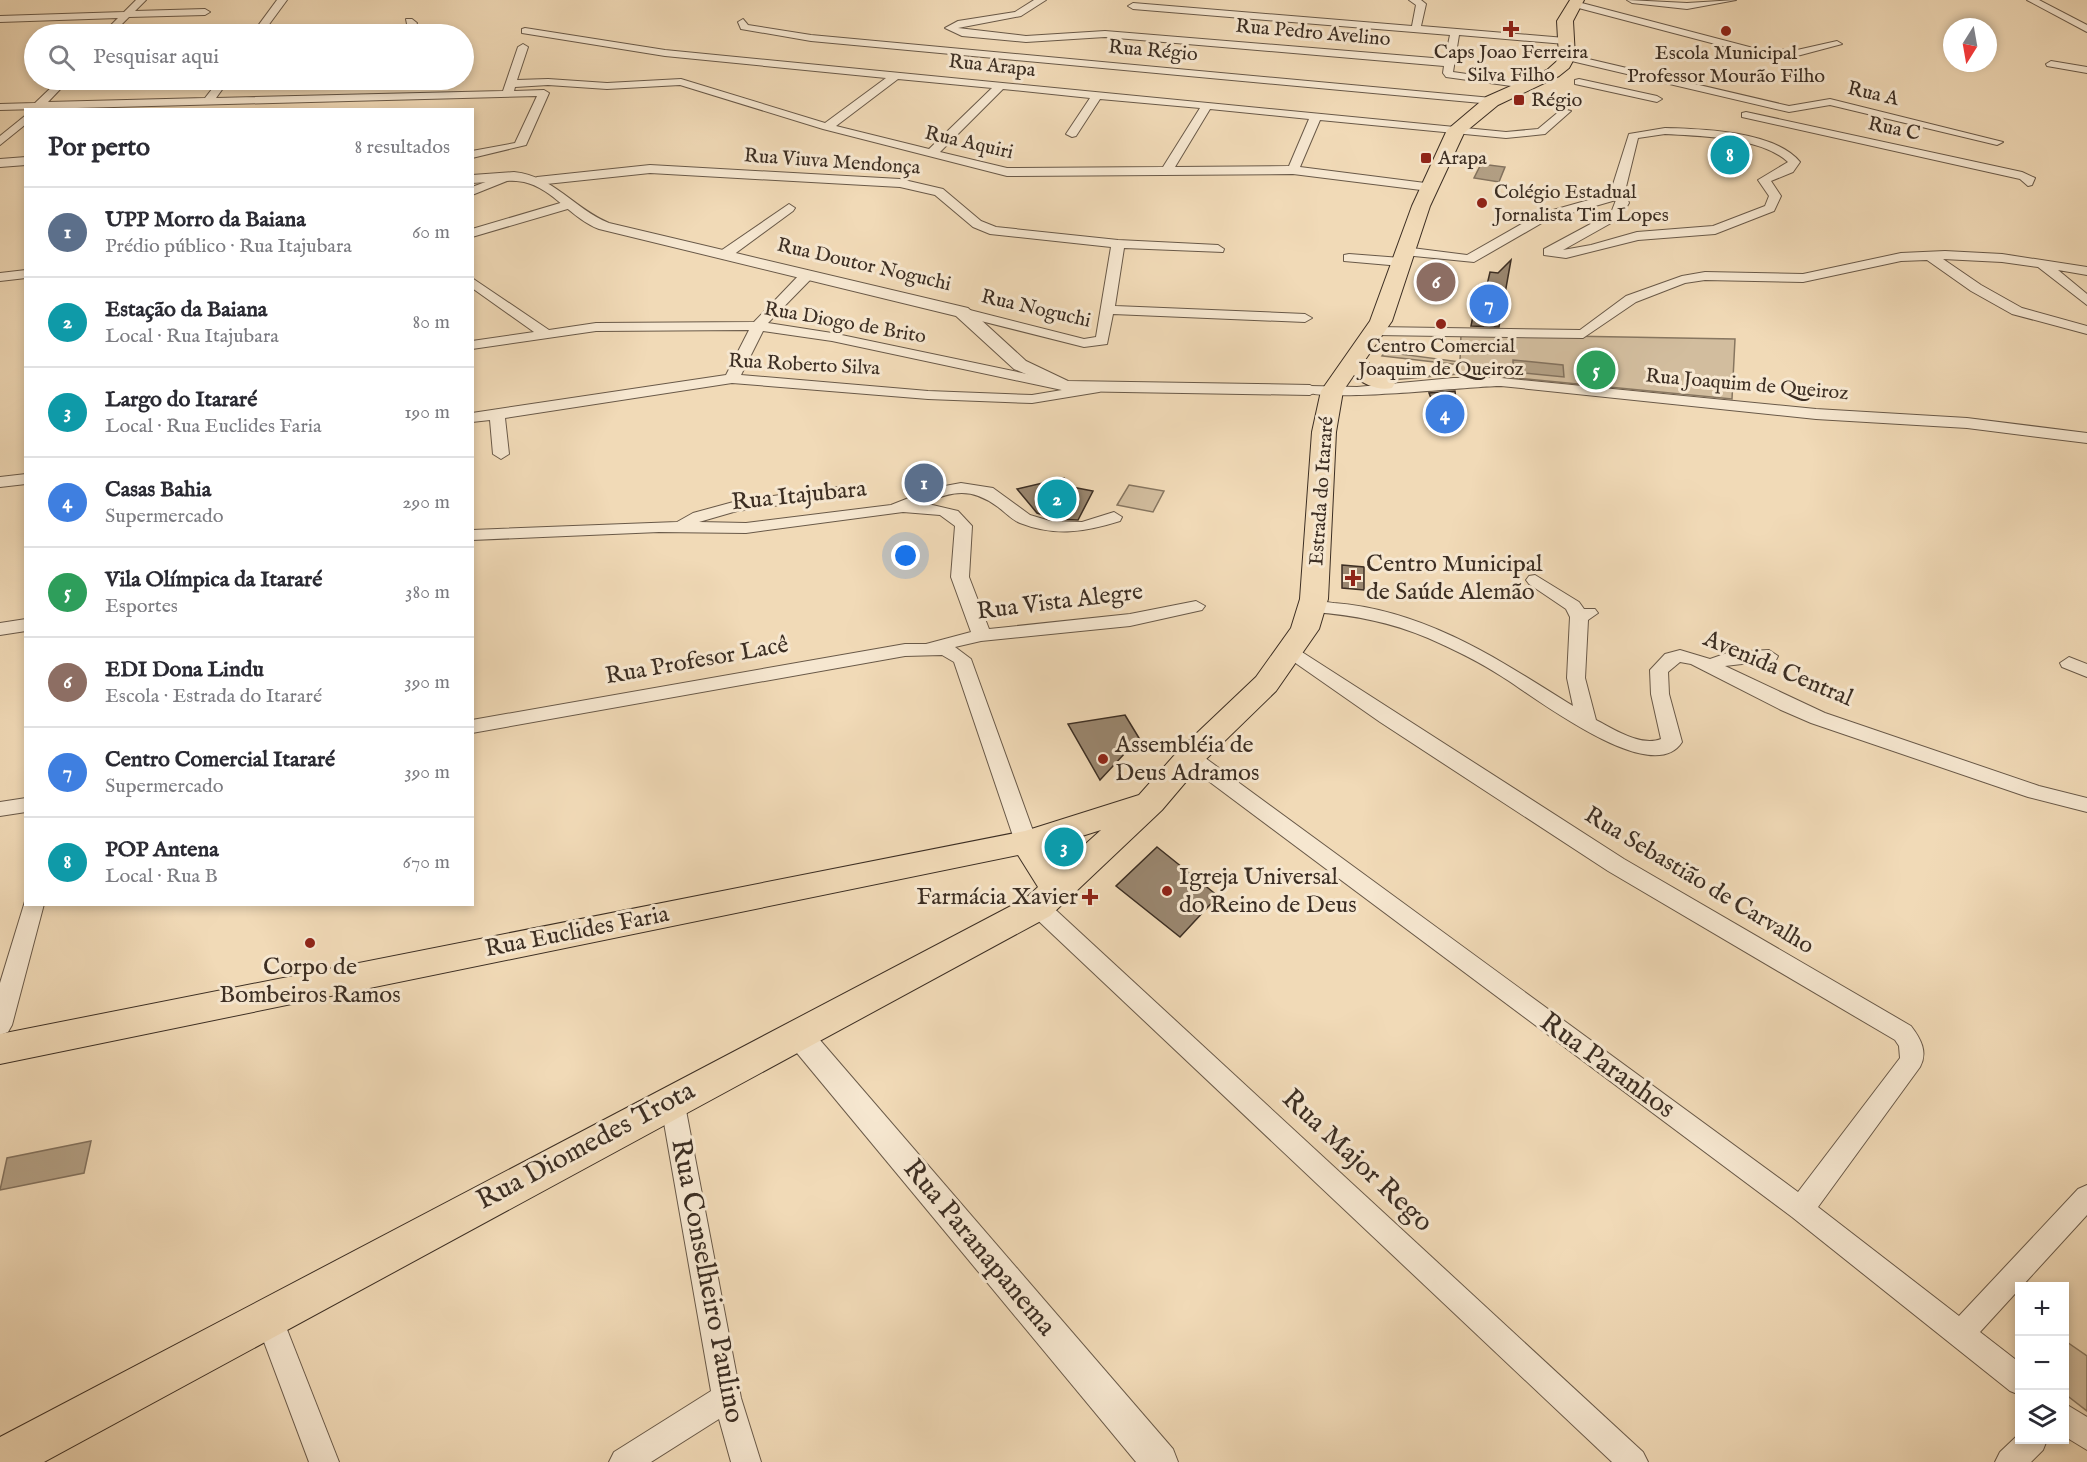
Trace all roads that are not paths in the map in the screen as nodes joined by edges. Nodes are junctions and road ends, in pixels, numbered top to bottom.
1 (141, 0) edge
2 (282, 0) edge
3 (1041, 0) edge
4 (1216, 0) edge
5 (1414, 0) edge
6 (1632, 0) edge
7 (1731, 0) edge
8 (2032, 0) edge
9 (1576, 2) edge
10 (1716, 2) junction
11 (1745, 3) dead end
12 (1133, 6) dead end
13 (205, 12) dead end
14 (126, 15) junction
15 (0, 19) edge
16 (409, 21) dead end
17 (743, 22) dead end
18 (117, 24) edge
19 (264, 24) edge
20 (412, 24) edge
21 (1197, 26) junction
22 (1416, 29) junction
23 (2087, 29) edge
24 (525, 31) dead end
25 (1455, 32) junction
26 (1565, 41) junction
27 (1837, 44) dead end
28 (523, 47) dead end
29 (1769, 53) junction
30 (1567, 57) junction
31 (1794, 60) dead end
32 (1450, 63) junction
33 (2051, 64) dead end
34 (2086, 69) edge
35 (637, 74) dead end
36 (897, 74) junction
37 (1591, 75) dead end
38 (651, 82) junction
39 (1579, 82) dead end
40 (1677, 83) junction
41 (1001, 85) junction
42 (1526, 85) junction
43 (510, 88) junction
44 (474, 89) edge
45 (54, 90) edge
46 (216, 90) edge
47 (422, 90) edge
48 (1097, 95) junction
49 (338, 97) junction
50 (1657, 99) junction
51 (209, 100) junction
52 (1492, 101) junction
53 (1760, 102) junction
54 (1207, 106) junction
55 (0, 107) edge
56 (36, 108) edge
57 (334, 108) edge
58 (1566, 111) dead end
59 (1746, 115) junction
60 (1316, 116) junction
61 (24, 120) edge
62 (826, 127) junction
63 (1730, 129) dead end
64 (1456, 130) junction
65 (1071, 134) dead end
66 (0, 142) edge
67 (1997, 142) dead end
68 (931, 154) junction
69 (474, 155) edge
70 (24, 161) edge
71 (0, 163) edge
72 (1293, 170) junction
73 (1167, 171) junction
74 (511, 177) junction
75 (474, 178) edge
76 (537, 181) junction
77 (2028, 182) dead end
78 (1429, 187) junction
79 (474, 190) edge
80 (1619, 191) junction
81 (567, 204) junction
82 (789, 208) dead end
83 (474, 232) edge
84 (1118, 244) junction
85 (1218, 249) dead end
86 (724, 255) junction
87 (1929, 255) junction
88 (1402, 257) junction
89 (1348, 258) dead end
90 (2041, 264) junction
91 (2087, 271) edge
92 (24, 274) edge
93 (807, 275) junction
94 (0, 277) edge
95 (474, 283) edge
96 (2087, 301) edge
97 (1106, 310) junction
98 (962, 312) junction
99 (1305, 318) dead end
100 (758, 326) junction
101 (2087, 330) edge
102 (1376, 331) junction
103 (548, 335) junction
104 (474, 345) edge
105 (1353, 360) junction
106 (732, 379) junction
107 (1394, 385) junction
108 (1065, 386) junction
109 (1099, 388) junction
110 (1325, 389) junction
111 (497, 415) junction
112 (474, 418) edge
113 (2087, 438) edge
114 (501, 454) dead end
115 (24, 479) edge
116 (0, 482) edge
117 (838, 492) dead end
118 (902, 509) junction
119 (1114, 517) dead end
120 (681, 526) junction
121 (474, 535) edge
122 (1535, 580) dead end
123 (1196, 606) dead end
124 (1313, 606) junction
125 (24, 625) edge
126 (0, 629) edge
127 (981, 634) junction
128 (930, 648) junction
129 (1292, 651) junction
130 (1769, 656) dead end
131 (2069, 663) dead end
132 (1710, 665) junction
133 (2087, 671) edge
134 (1587, 723) junction
135 (474, 727) edge
136 (1190, 757) junction
137 (1151, 802) junction
138 (24, 805) edge
139 (2087, 805) edge
140 (0, 809) edge
141 (1026, 842) junction
142 (1048, 899) junction
143 (32, 906) edge
144 (0, 1025) edge
145 (797, 1033) junction
146 (0, 1049) edge
147 (672, 1100) junction
148 (2087, 1197) edge
149 (1801, 1209) junction
150 (268, 1318) junction
151 (1961, 1333) junction
152 (2015, 1378) edge
153 (727, 1398) junction
154 (2069, 1421) edge
155 (2087, 1435) edge
156 (2029, 1444) edge
157 (0, 1461) edge
158 (324, 1462) edge
159 (624, 1462) edge
160 (746, 1462) edge
161 (1160, 1462) edge
162 (1633, 1462) edge
163 (2010, 1462) edge

1 - 14 street
2 - 19 street
3 - 21 street, Rua Pedro Avelino
4 - 21 street
5 - 22 street
6 - 10 street
7 - 10 street
8 - 23 street
9 - 26 main road
9 - 29 street
10 - 11 street
12 - 21 street
13 - 14 street
14 - 15 street
14 - 18 street
16 - 20 street
17 - 52 street, Rua Régio
21 - 22 street
21 - 32 street, Rua Pedro Avelino
22 - 25 street
24 - 36 street, Rua Arapa
25 - 26 street
25 - 32 street
26 - 30 main road
27 - 29 street
28 - 43 street
29 - 31 street
30 - 40 street, Rua A
30 - 42 main road, Estrada do Itararé
32 - 42 street
33 - 34 street
35 - 38 street
36 - 41 street, Rua Arapa
36 - 62 street
37 - 50 street
38 - 43 street, Rua Aquiri
38 - 62 street, Rua Aquiri
39 - 50 street
40 - 50 street
40 - 53 street, Rua A
41 - 48 street, Rua Arapa
41 - 68 street
42 - 52 main road, Estrada do Itararé
43 - 44 street
43 - 69 street
45 - 56 street
46 - 51 street
47 - 49 street
48 - 54 street, Rua Arapa
48 - 65 street
49 - 51 street
49 - 57 street
51 - 56 street
52 - 64 main road, Estrada do Itararé
53 - 59 street
53 - 67 street, Rua A
54 - 60 street, Rua Arapa
54 - 73 street
55 - 56 street
58 - 64 street, Rua Arapa
59 - 63 street
59 - 77 street, Rua C
60 - 64 street, Rua Arapa
60 - 72 street
61 - 66 street
62 - 68 street, Rua Aquiri
64 - 78 main road, Estrada do Itararé
68 - 73 street, Rua Aquiri
70 - 71 street
72 - 73 street, Rua Aquiri
72 - 78 street, Rua Aquiri
74 - 75 street, Rua Doutor Noguchi
74 - 76 street, Rua Doutor Noguchi
74 - 79 street
76 - 81 street, Rua Doutor Noguchi
76 - 84 street, Rua Viuva Mendonça
78 - 88 main road, Estrada do Itararé
80 - 80 street
80 - 88 street
81 - 83 street
81 - 86 street, Rua Doutor Noguchi
82 - 86 street
84 - 85 street, Rua Viuva Mendonça
84 - 97 street
86 - 93 street, Rua Doutor Noguchi
87 - 90 street
87 - 101 street
87 - 102 street
88 - 89 street
88 - 102 main road, Estrada do Itararé
90 - 91 street
90 - 96 street
92 - 94 street
93 - 98 street, Rua Doutor Noguchi
93 - 100 street
95 - 103 street
97 - 98 street, Rua Noguchi
97 - 99 street
98 - 108 street, Rua Doutor Noguchi
100 - 103 street, Rua Diogo de Brito
100 - 106 street
100 - 108 street, Rua Diogo de Brito
102 - 105 main road, Estrada do Itararé
103 - 104 street, Rua Diogo de Brito
105 - 107 main road
105 - 110 main road, Estrada do Itararé
106 - 109 street, Rua Roberto Silva
106 - 111 street, Rua Roberto Silva
107 - 110 street, Rua Joaquim de Queiroz
107 - 113 street, Rua Joaquim de Queiroz
108 - 109 street, Rua Doutor Noguchi
109 - 110 street, Rua Doutor Noguchi
110 - 124 main road, Estrada do Itararé
111 - 112 street, Rua Roberto Silva
111 - 114 street
115 - 116 street
117 - 120 street
118 - 119 street, Rua Itajubara
118 - 120 street, Rua Itajubara
118 - 127 street
120 - 121 street, Rua Itajubara
122 - 134 street
123 - 127 street, Rua Vista Alegre
124 - 129 main road, Estrada do Itararé
124 - 134 street, Avenida Central
125 - 126 street
127 - 128 street, Rua Vista Alegre
128 - 135 street, Rua Profesor Lacê
128 - 141 street
129 - 136 main road, Estrada do Itararé
129 - 149 street, Rua Sebastião de Carvalho
130 - 132 street
131 - 133 street
132 - 134 street, Avenida Central
132 - 139 street, Avenida Central
136 - 137 main road, Estrada do Itararé
136 - 149 street, Rua Paranhos
137 - 141 main road, Rua Euclides Faria
137 - 142 main road, Rua Diomedes Trota
138 - 140 street
141 - 142 main road
141 - 146 main road, Rua Euclides Faria
142 - 145 main road, Rua Diomedes Trota
142 - 162 street, Rua Major Rego
143 - 144 street
145 - 147 main road, Rua Diomedes Trota
145 - 161 street, Rua Paranapanema
147 - 150 main road, Rua Diomedes Trota
147 - 153 street, Rua Conselheiro Paulino
148 - 151 street
149 - 151 street, Rua Paranhos
150 - 157 main road, Rua Diomedes Trota
150 - 158 street
151 - 152 street, Rua Paranhos
153 - 159 street
153 - 160 street, Rua Conselheiro Paulino
154 - 155 street
156 - 163 street

